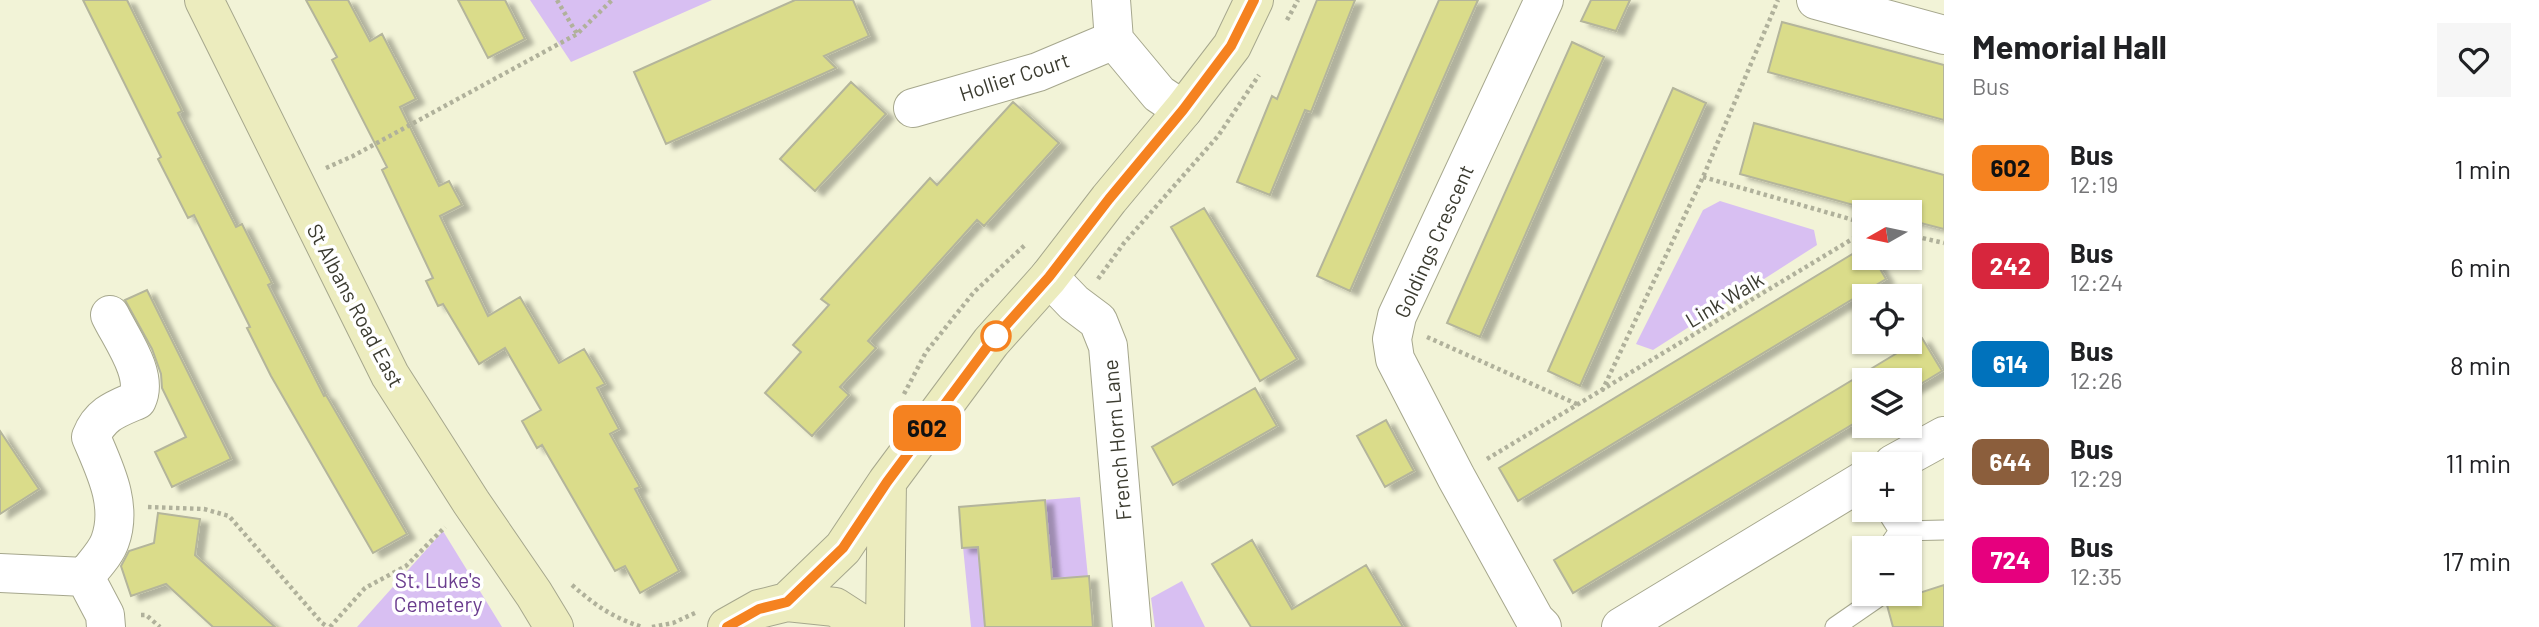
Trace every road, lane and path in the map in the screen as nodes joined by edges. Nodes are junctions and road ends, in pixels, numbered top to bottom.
1 (204, 0) edge
2 (557, 0) edge
3 (612, 0) edge
4 (1111, 0) edge
5 (1254, 0) edge
6 (1544, 0) edge
7 (1778, 0) edge
8 (1816, 0) edge
9 (577, 34) junction
10 (1944, 36) edge
11 (1114, 40) junction
12 (913, 108) dead end
13 (1183, 110) junction
14 (1703, 177) junction
15 (293, 183) junction
16 (1852, 220) edge
17 (1140, 229) dead end
18 (1922, 237) edge
19 (1852, 239) edge
20 (1944, 243) edge
21 (1106, 270) dead end
22 (1049, 277) junction
23 (110, 315) dead end
24 (1391, 339) junction
25 (1601, 392) junction
26 (1580, 405) junction
27 (1944, 436) edge
28 (1915, 452) edge
29 (1456, 477) junction
30 (887, 482) junction
31 (1852, 487) edge
32 (471, 502) junction
33 (116, 506) junction
34 (1893, 522) edge
35 (1944, 530) edge
36 (1899, 531) junction
37 (1895, 536) edge
38 (0, 573) edge
39 (85, 577) junction
40 (534, 594) junction
41 (787, 602) junction
42 (1865, 606) edge
43 (106, 627) edge
44 (329, 627) edge
45 (554, 627) edge
46 (578, 627) edge
47 (727, 627) edge
48 (866, 627) edge
49 (885, 627) edge
50 (1132, 627) edge
51 (1542, 627) edge
52 (1621, 627) edge
53 (1835, 627) edge

1 - 15 main road, St Albans Road East
2 - 9 path
3 - 9 path
4 - 11 street
5 - 13 main road
6 - 24 street, Goldings Crescent
7 - 14 path
8 - 10 street
9 - 15 path
11 - 12 street, Hollier Court
11 - 13 street
13 - 22 main road
14 - 16 path
14 - 25 path
15 - 32 main road, St Albans Road East
17 - 21 path
18 - 20 path
19 - 25 path, Link Walk
22 - 30 main road
22 - 50 street, French Horn Lane
23 - 33 street
24 - 26 path
24 - 29 street, Goldings Crescent
25 - 26 path, Link Walk
26 - 29 path, Link Walk
27 - 28 street
29 - 51 street, Goldings Crescent
30 - 41 main road
30 - 49 main road
31 - 52 street
32 - 40 main road, St Albans Road East
32 - 44 path
33 - 39 street
33 - 44 path
34 - 36 lane
35 - 36 lane
36 - 37 lane
38 - 39 street
39 - 43 street
40 - 45 main road, St Albans Road East
40 - 46 main road, St Albans Road East
41 - 47 main road
41 - 48 main road
42 - 53 lane

